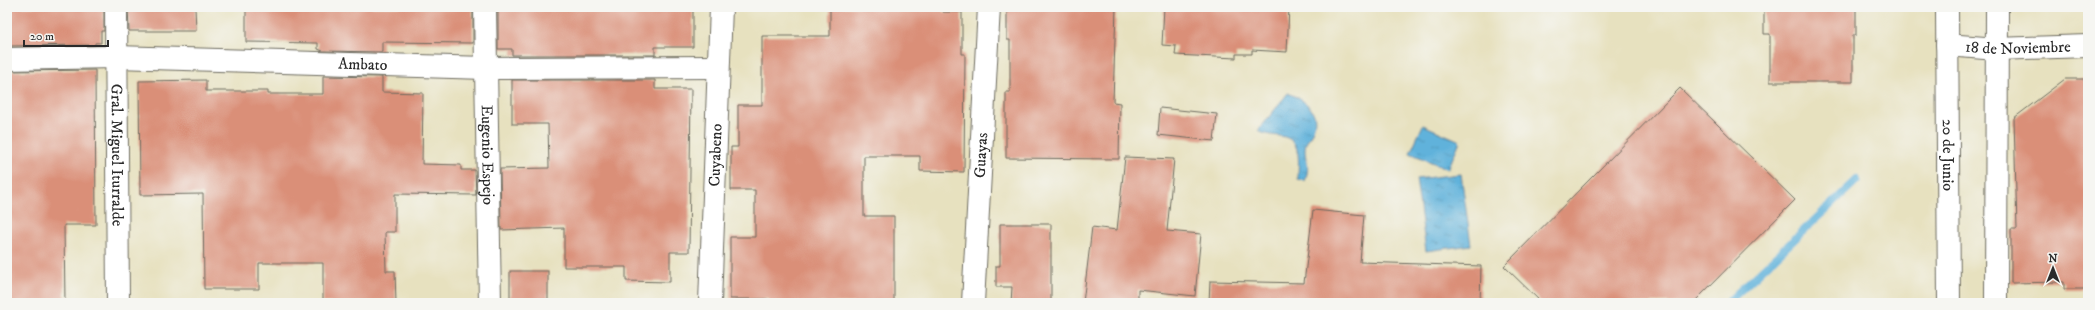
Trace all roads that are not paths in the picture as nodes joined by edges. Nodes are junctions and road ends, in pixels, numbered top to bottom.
1 (116, 7) edge
2 (485, 7) edge
3 (721, 7) edge
4 (989, 7) edge
5 (1947, 7) edge
6 (1996, 7) edge
7 (1948, 45) junction
8 (2088, 46) edge
9 (1997, 48) junction
10 (116, 57) junction
11 (7, 59) edge
12 (718, 67) junction
13 (486, 68) junction
14 (118, 303) edge
15 (490, 303) edge
16 (710, 303) edge
17 (973, 303) edge
18 (1949, 303) edge
19 (1996, 303) edge

1 - 10 street, Gral. Miguel Iturralde
2 - 13 street, Eugenio Espejo
3 - 12 street, Cuyabeno
4 - 17 street, Guayas
5 - 7 street, 20 de Junio
6 - 9 street
7 - 9 street, 18 de Noviembre
7 - 18 street, 20 de Junio
8 - 9 street, 18 de Noviembre
9 - 19 street
10 - 11 street, Ambato
10 - 13 street, Ambato
10 - 14 street, Gral. Miguel Iturralde
12 - 13 street, Ambato
12 - 16 street, Cuyabeno
13 - 15 street, Eugenio Espejo

